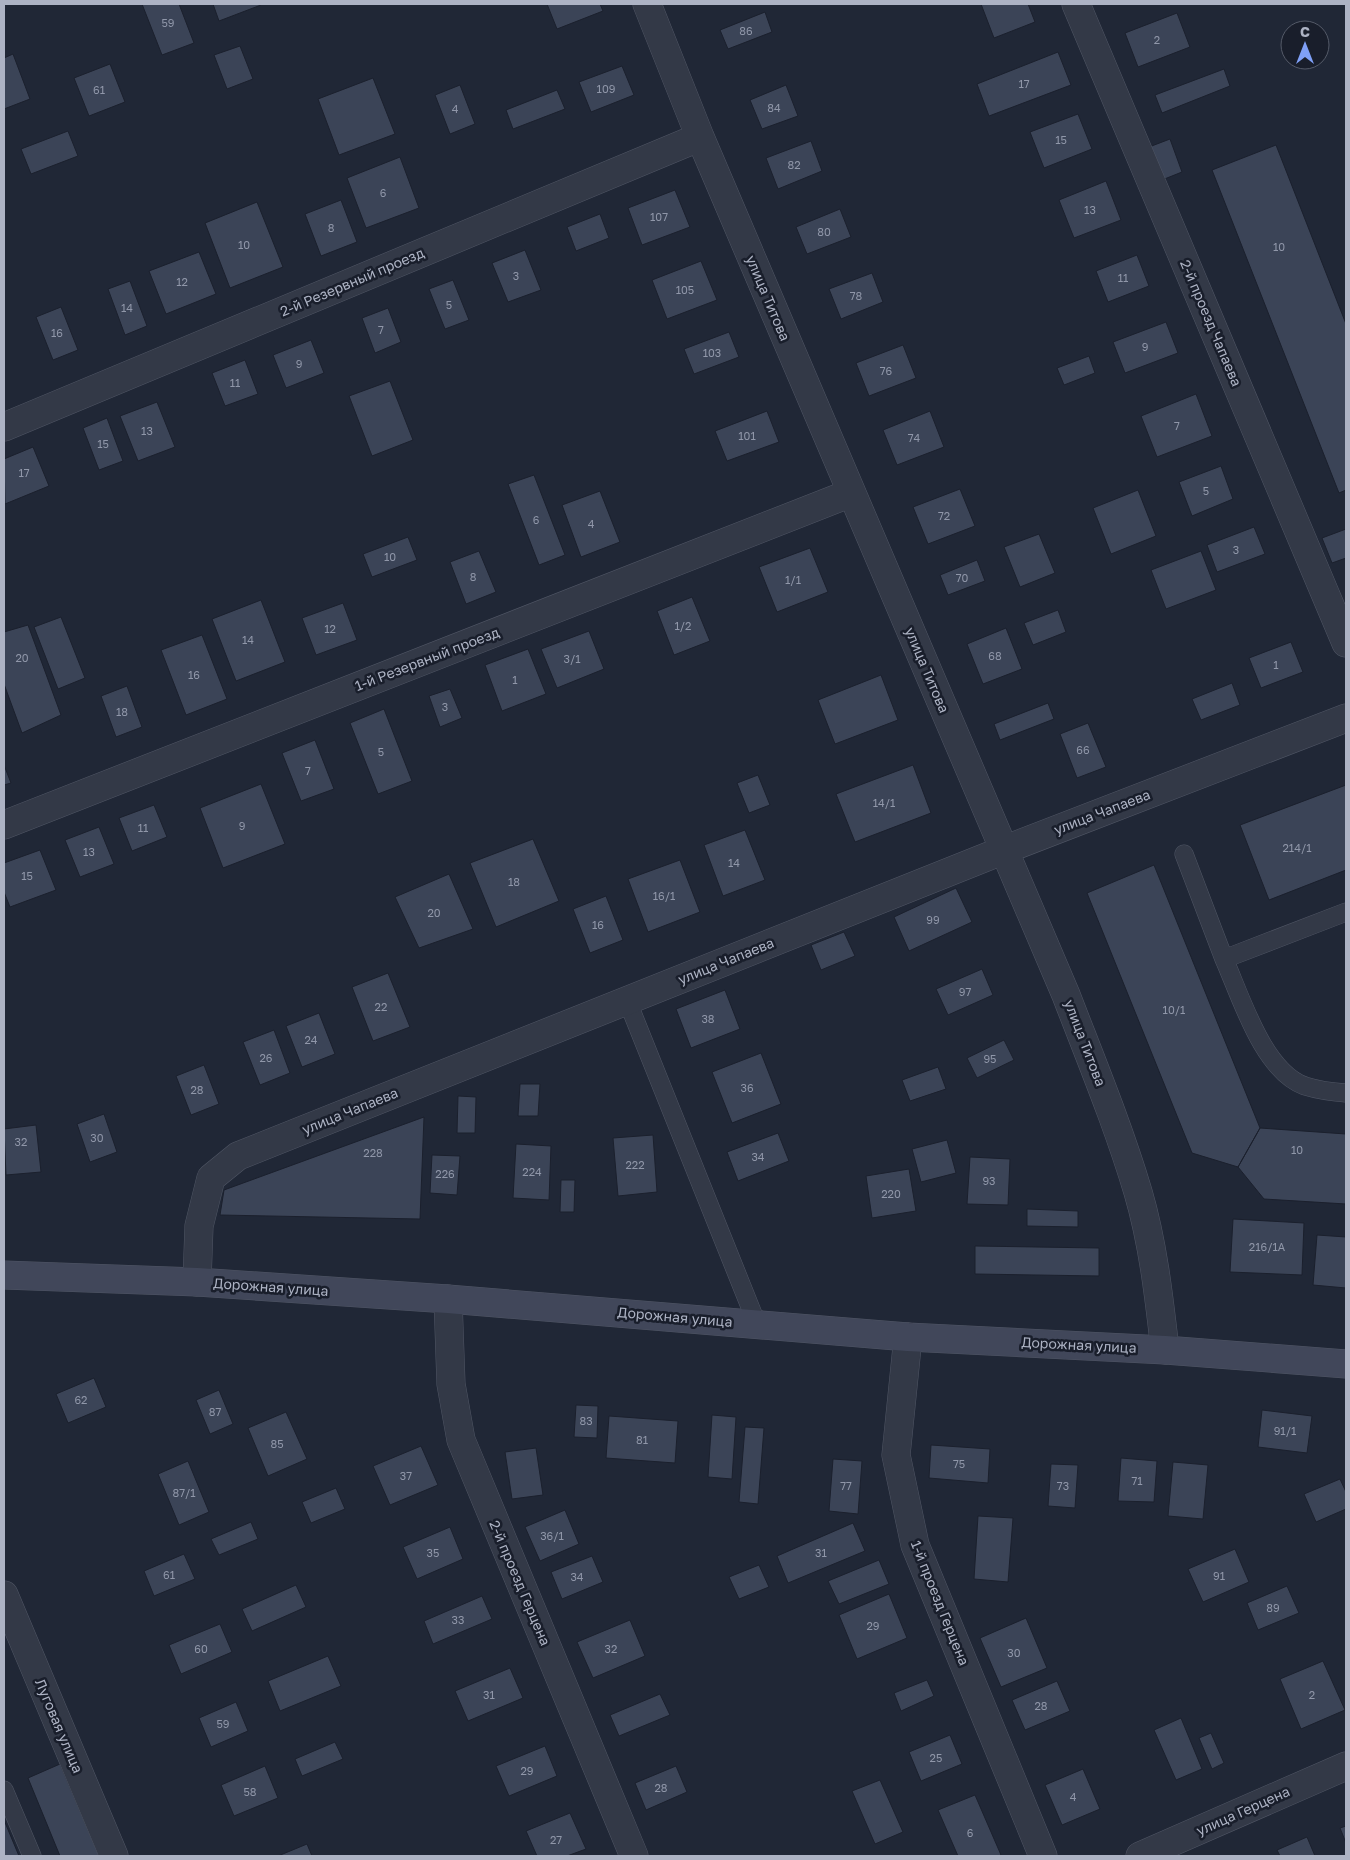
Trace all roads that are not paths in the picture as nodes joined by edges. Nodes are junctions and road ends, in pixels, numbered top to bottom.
1 (646, 4) edge
2 (1076, 4) edge
3 (700, 137) junction
4 (4, 428) edge
5 (851, 493) junction
6 (1346, 642) edge
7 (1346, 718) edge
8 (4, 825) edge
9 (1004, 850) junction
10 (1184, 854) dead end
11 (1346, 912) edge
12 (1224, 960) junction
13 (627, 1000) junction
14 (1346, 1093) edge
15 (4, 1275) edge
16 (196, 1282) junction
17 (448, 1299) junction
18 (757, 1324) junction
19 (908, 1337) junction
20 (1165, 1350) junction
21 (1346, 1364) edge
22 (4, 1595) edge
23 (1346, 1766) edge
24 (4, 1790) edge
25 (32, 1856) edge
26 (114, 1856) edge
27 (634, 1856) edge
28 (1043, 1856) edge
29 (1140, 1856) edge

1 - 3 street, улица Титова
2 - 6 street, 2-й проезд Чапаева
3 - 4 street, 2-й Резервный проезд
3 - 5 street, улица Титова
5 - 8 street, 1-й Резервный проезд
5 - 9 street, улица Титова
7 - 9 street, улица Чапаева
9 - 13 street, улица Чапаева
9 - 20 street, улица Титова
10 - 12 lane
11 - 12 lane
12 - 14 lane
13 - 16 street, улица Чапаева
13 - 18 lane
15 - 16 main road, Дорожная улица
16 - 17 main road, Дорожная улица
17 - 18 main road, Дорожная улица
17 - 27 street, 2-й проезд Герцена
18 - 19 main road, Дорожная улица
19 - 20 main road, Дорожная улица
19 - 28 street, 1-й проезд Герцена
20 - 21 main road, Дорожная улица
22 - 26 street, Луговая улица
23 - 29 street, улица Герцена
24 - 25 lane

